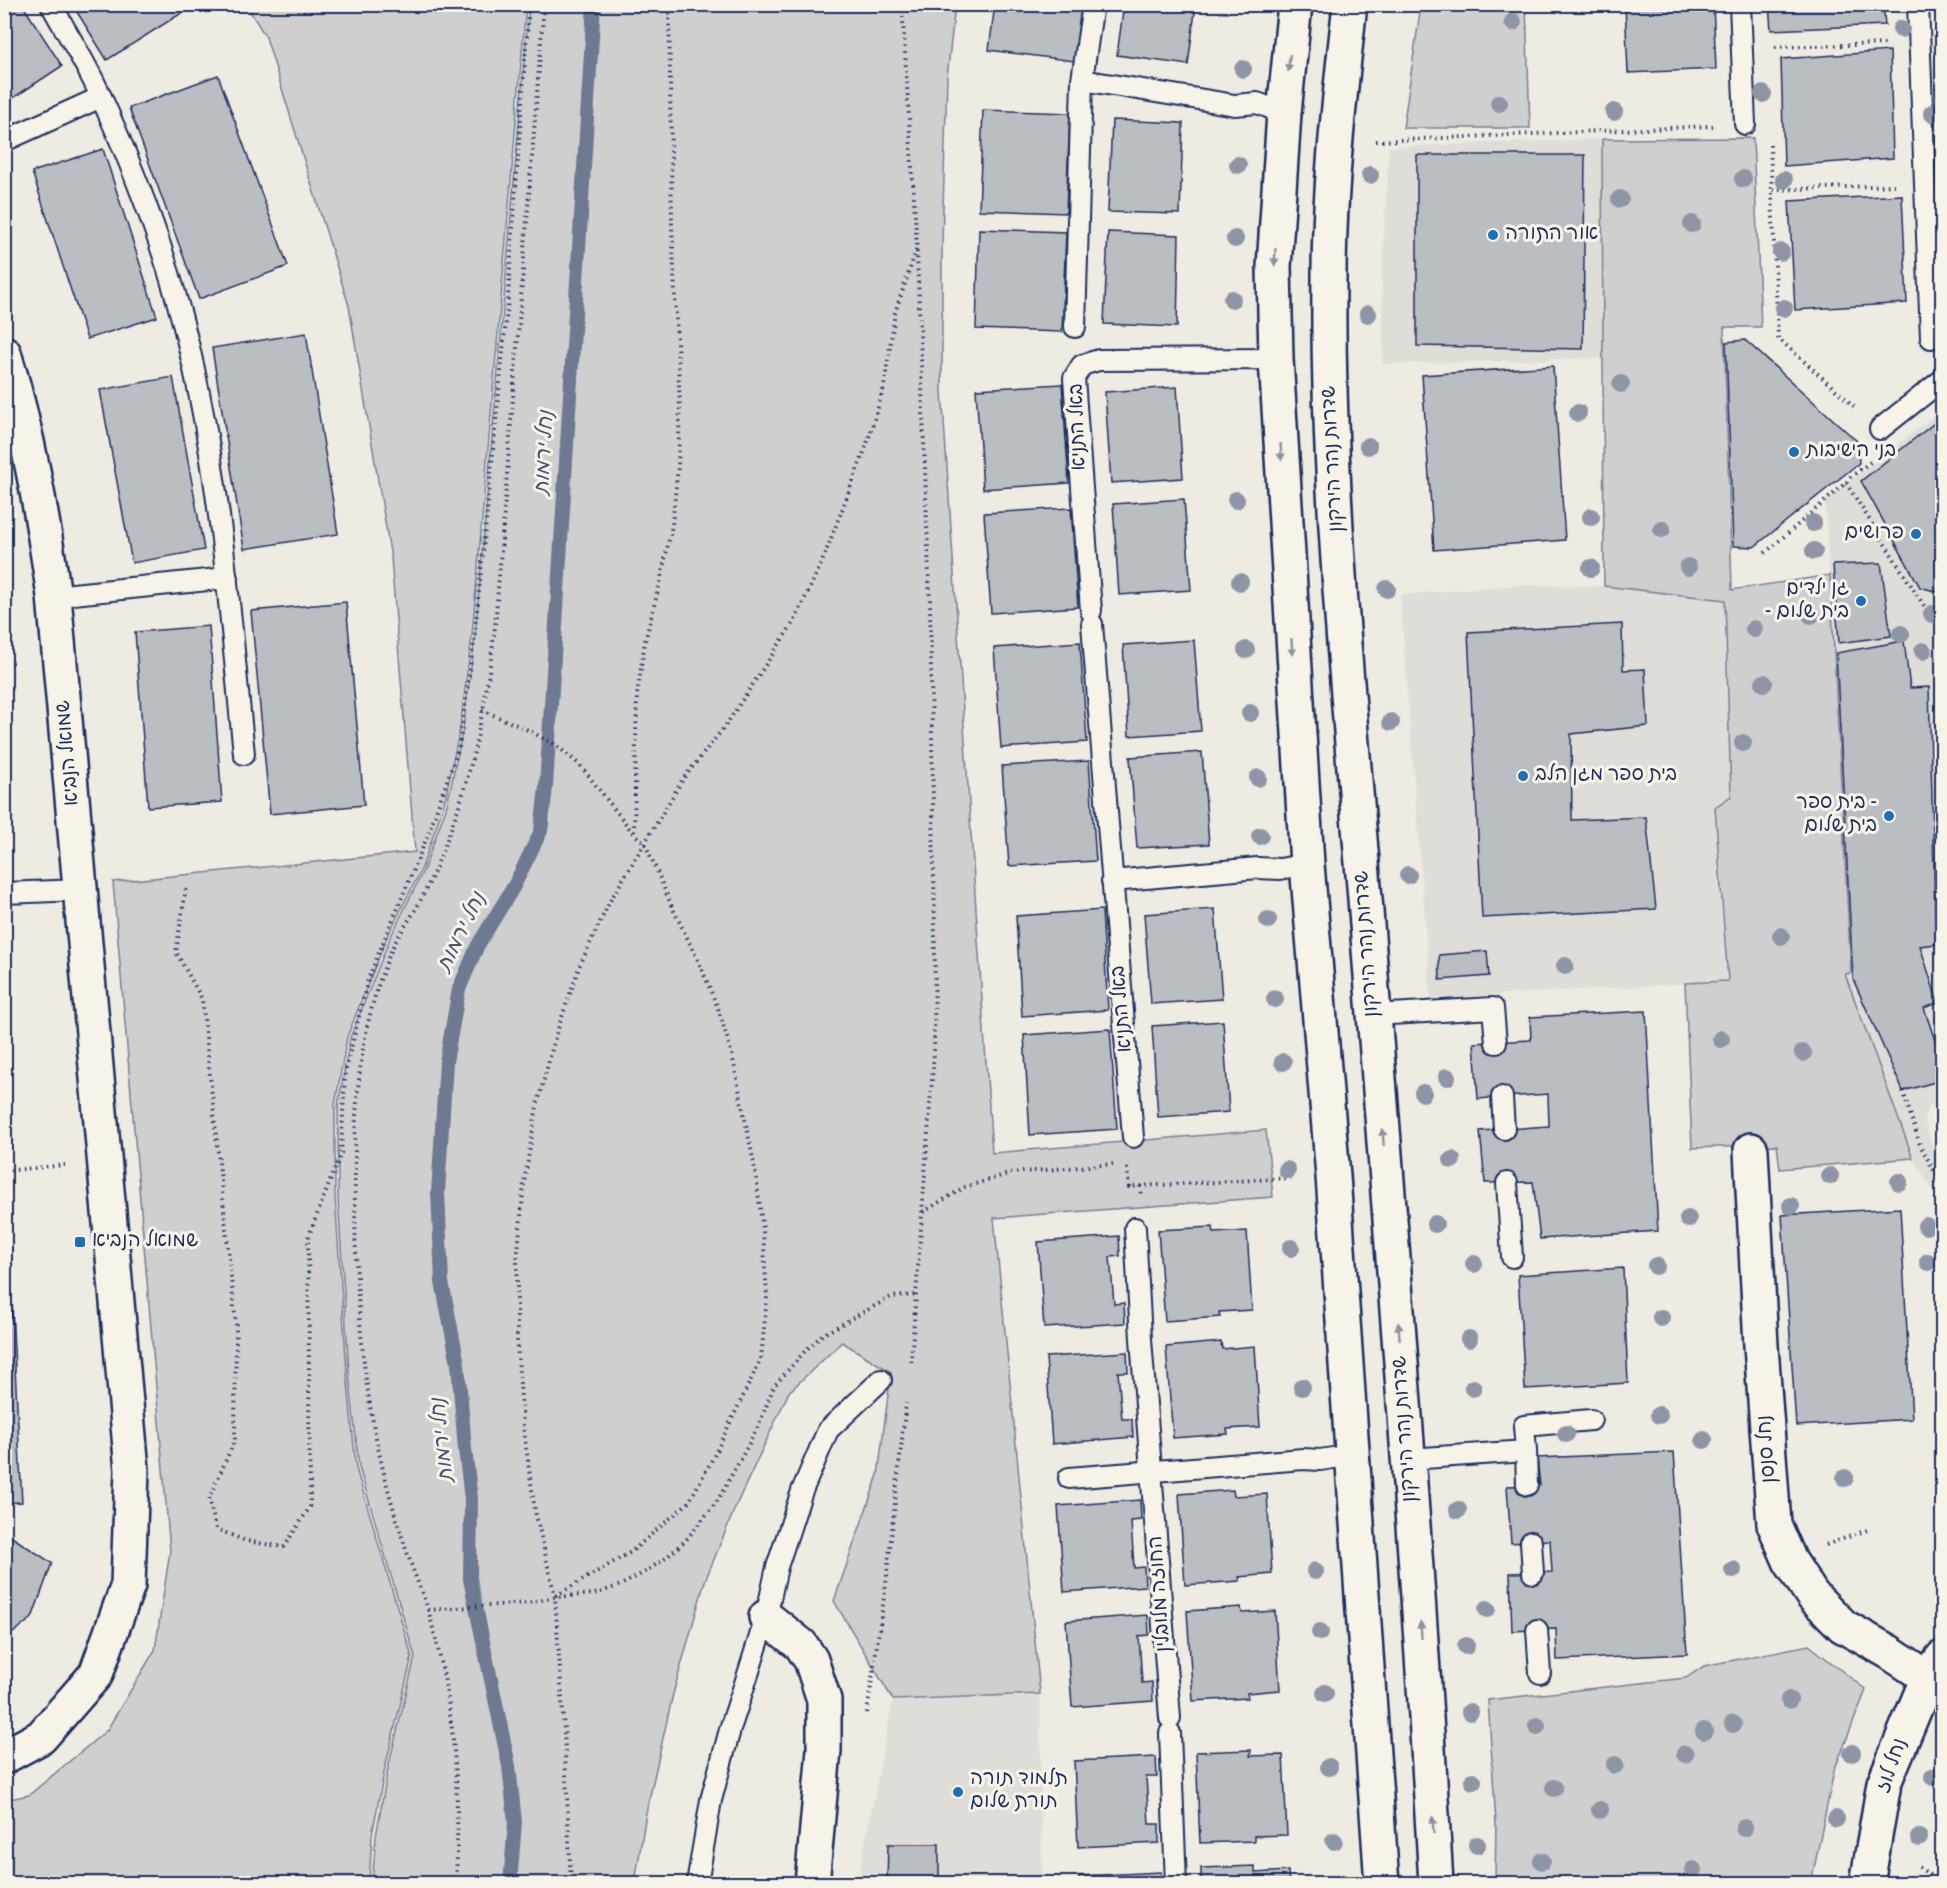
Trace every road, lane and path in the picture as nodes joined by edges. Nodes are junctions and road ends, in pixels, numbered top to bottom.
1 (51, 4) edge
2 (529, 4) edge
3 (544, 4) edge
4 (669, 4) edge
5 (902, 4) edge
6 (1093, 4) edge
7 (1295, 4) edge
8 (1350, 4) edge
9 (1740, 4) edge
10 (1917, 4) edge
11 (1918, 43) junction
12 (1743, 48) junction
13 (1082, 80) junction
14 (100, 97) junction
15 (1284, 113) junction
16 (1745, 124) junction
17 (4, 141) edge
18 (1336, 142) junction
19 (1924, 184) junction
20 (1773, 190) junction
21 (917, 248) junction
22 (1075, 327) dead end
23 (1931, 338) dead end
24 (4, 352) edge
25 (1275, 359) junction
26 (1942, 380) edge
27 (1880, 429) junction
28 (1846, 483) junction
29 (1766, 553) dead end
30 (227, 578) junction
31 (54, 596) junction
32 (1942, 618) edge
33 (482, 710) junction
34 (244, 754) dead end
35 (633, 833) junction
36 (645, 843) junction
37 (1307, 864) junction
38 (1112, 880) junction
39 (186, 889) dead end
40 (81, 890) junction
41 (4, 893) edge
42 (1374, 1015) junction
43 (1496, 1042) dead end
44 (1903, 1091) dead end
45 (1502, 1097) dead end
46 (1504, 1129) dead end
47 (1133, 1137) joint
48 (1751, 1150) dead end
49 (104, 1161) junction
50 (1127, 1163) junction
51 (4, 1171) edge
52 (1333, 1176) junction
53 (1507, 1183) dead end
54 (1942, 1185) edge
55 (1140, 1186) junction
56 (922, 1212) junction
57 (1135, 1228) joint
58 (1512, 1257) dead end
59 (916, 1295) junction
60 (910, 1371) dead end
61 (881, 1380) dead end
62 (907, 1401) dead end
63 (1591, 1420) dead end
64 (1526, 1451) junction
65 (1353, 1455) junction
66 (1409, 1459) junction
67 (1152, 1470) junction
68 (1069, 1478) dead end
69 (1527, 1485) dead end
70 (1870, 1529) dead end
71 (1531, 1542) dead end
72 (1821, 1547) dead end
73 (1533, 1573) dead end
74 (555, 1596) junction
75 (428, 1610) junction
76 (766, 1617) junction
77 (1537, 1629) dead end
78 (1540, 1673) dead end
79 (1938, 1674) edge
80 (866, 1717) dead end
81 (4, 1757) edge
82 (1919, 1867) dead end
83 (456, 1884) edge
84 (571, 1884) edge
85 (697, 1884) edge
86 (812, 1884) edge
87 (1176, 1884) edge
88 (1382, 1884) edge
89 (1436, 1884) edge
90 (1476, 1884) edge
91 (1504, 1884) edge
92 (1867, 1884) edge
93 (1941, 1884) edge

1 - 14 lane
2 - 39 path
3 - 33 path
4 - 35 path
5 - 21 path
6 - 13 lane
7 -> 15 main road
8 - 18 main road, שדרות נהר הירקון
9 - 12 lane
10 - 11 lane
11 - 12 path
11 - 19 lane
12 - 16 lane
13 - 15 lane
13 - 22 lane
14 - 17 lane
14 - 30 lane
15 -> 25 main road
16 - 18 path
16 - 20 path
18 - 42 main road, שדרות נהר הירקון
19 - 20 path
19 - 23 lane
20 - 27 path
21 - 36 path
21 - 56 path
24 - 31 main road, שמואל הנביא
25 -> 37 main road
25 - 38 lane, באל התניא
26 - 27 lane
27 - 28 path
28 - 29 path
28 - 32 path
30 - 31 lane
30 - 34 lane
31 - 40 main road, שמואל הנביא
33 - 35 path
33 - 75 path
35 - 36 path
36 - 74 path
36 - 74 path
37 - 38 lane
37 - 52 main road
38 - 47 lane, באל התניא
40 - 41 lane
40 - 49 main road, שמואל הנביא
42 - 43 lane
66 -> 42 main road, שדרות נהר הירקון
44 - 54 path
45 - 46 lane
47 - 50 path
48 - 79 main road, נחל סנסן
49 - 51 path
49 - 81 main road, שמואל הנביא
50 - 55 path
50 - 56 path
52 - 55 path
52 - 65 main road
53 - 58 lane
55 - 57 path
56 - 59 path
57 - 67 lane, החוזה מלובלין
59 - 60 path
59 - 74 path
61 - 76 lane
62 - 80 path
63 - 64 lane
64 - 66 lane
64 - 69 lane
65 - 67 lane
65 - 88 main road
89 -> 66 main road, שדרות נהר הירקון
67 - 68 lane
67 - 87 lane, החוזה מלובלין
70 - 72 path
71 - 73 lane
74 - 75 path
74 - 84 path
75 - 83 path
76 - 85 lane
76 - 86 main road
77 - 78 lane
79 - 92 main road, נחל לוז
82 - 93 path
90 - 91 path

